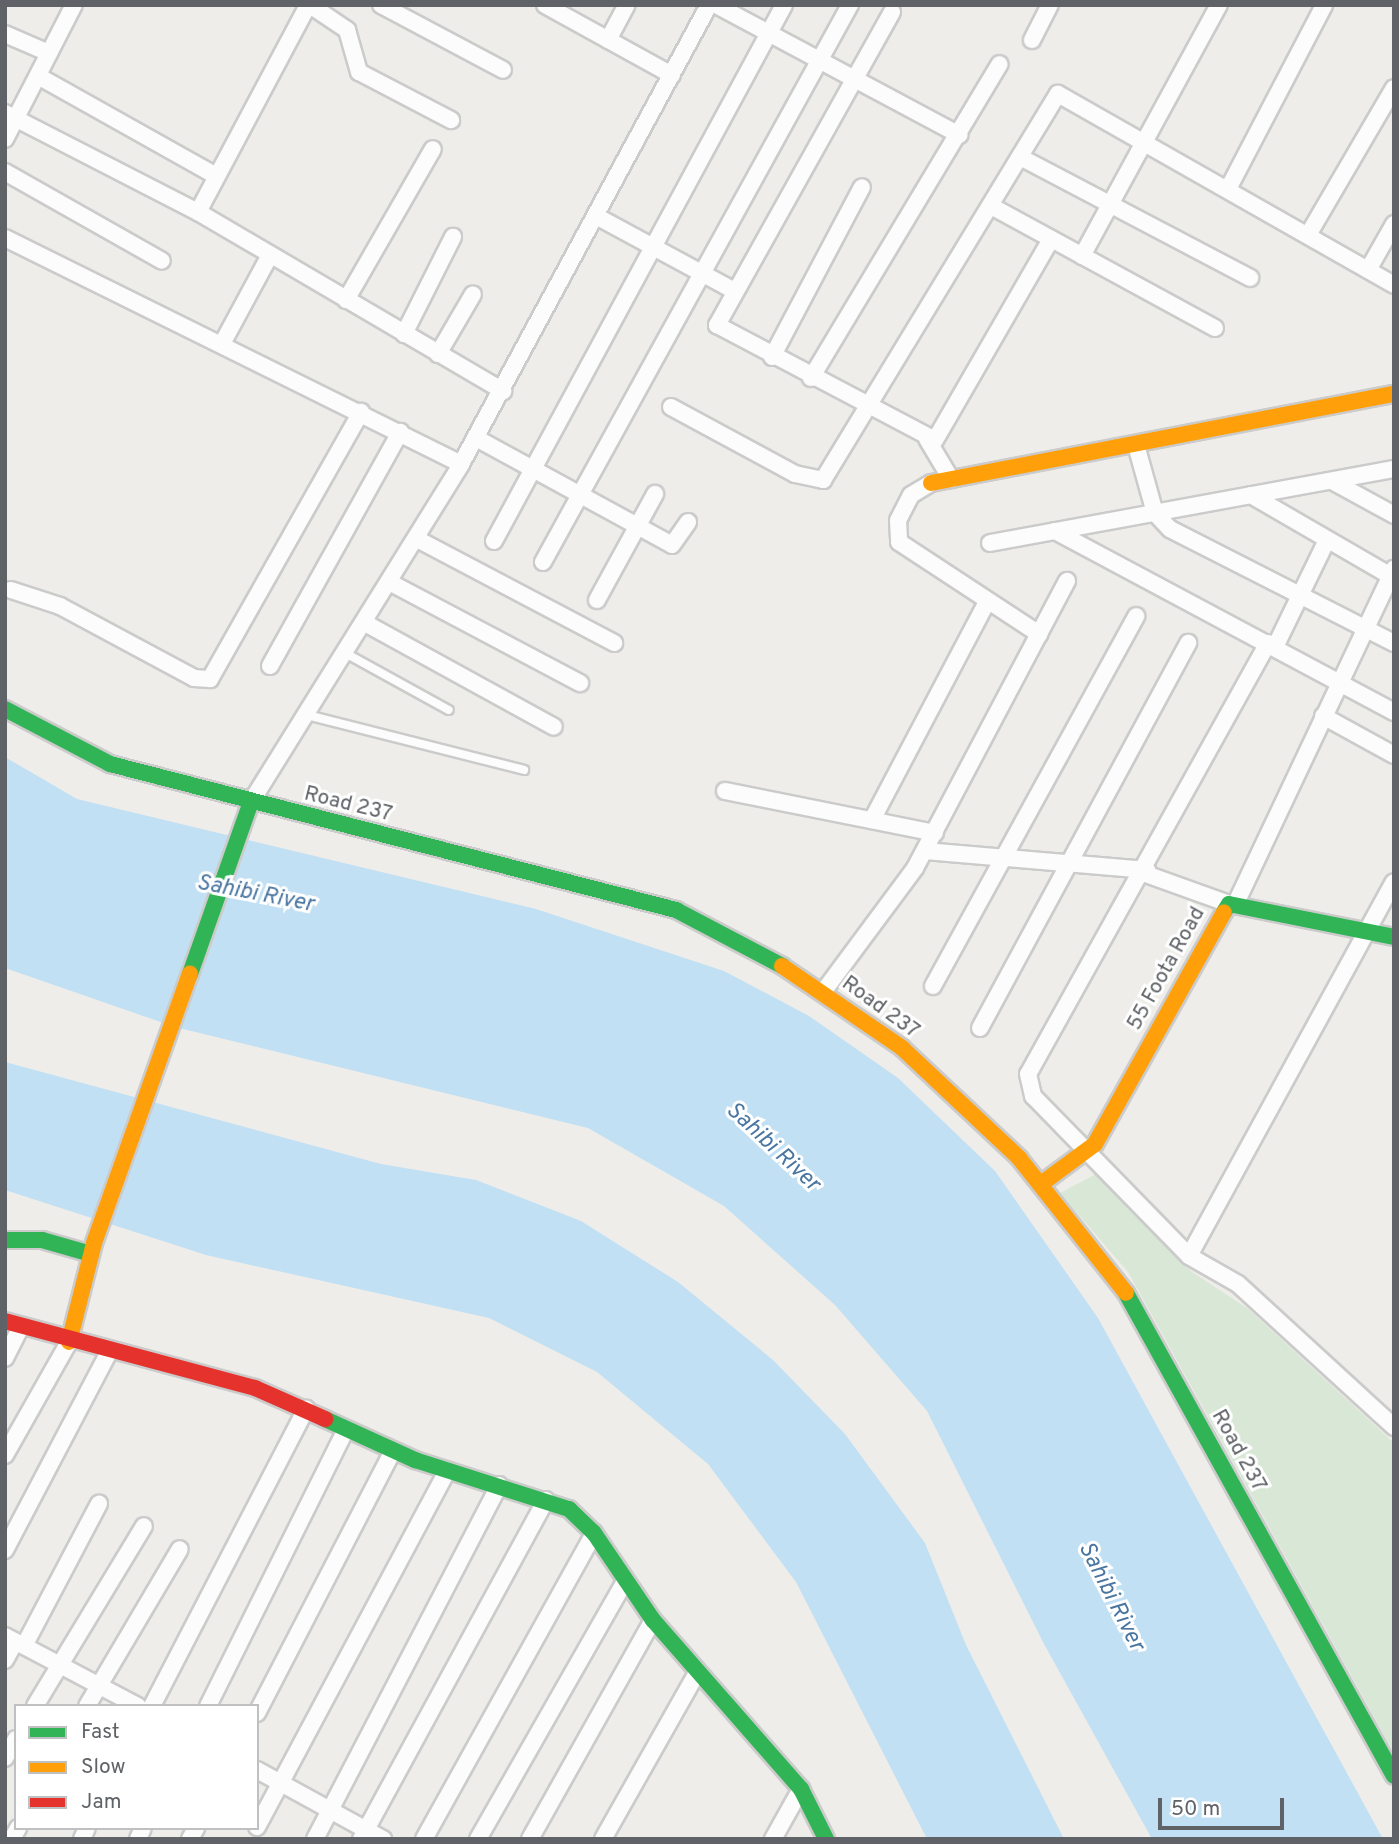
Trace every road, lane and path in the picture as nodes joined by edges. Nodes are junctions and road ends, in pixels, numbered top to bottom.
1 (74, 5) edge
2 (309, 5) edge
3 (381, 5) edge
4 (545, 5) edge
5 (627, 5) edge
6 (709, 5) edge
7 (716, 5) edge
8 (785, 5) edge
9 (850, 5) edge
10 (1050, 5) edge
11 (1219, 5) edge
12 (1324, 5) edge
13 (574, 12) edge
14 (892, 12) dead end
15 (770, 33) junction
16 (5, 34) edge
17 (608, 40) junction
18 (1032, 40) dead end
19 (49, 53) junction
20 (821, 60) junction
21 (1000, 64) dead end
22 (503, 70) dead end
23 (672, 75) junction
24 (38, 76) junction
25 (854, 79) junction
26 (1394, 89) edge
27 (11, 116) edge
28 (451, 120) dead end
29 (959, 135) junction
30 (5, 139) edge
31 (1148, 143) junction
32 (433, 149) dead end
33 (1020, 158) junction
34 (5, 172) edge
35 (216, 176) junction
36 (862, 187) dead end
37 (1228, 188) junction
38 (1113, 204) junction
39 (991, 206) junction
40 (198, 212) junction
41 (596, 216) junction
42 (1394, 224) edge
43 (1308, 235) junction
44 (453, 237) dead end
45 (5, 239) edge
46 (1051, 239) junction
47 (655, 248) junction
48 (270, 255) junction
49 (1082, 256) junction
50 (162, 261) dead end
51 (1368, 270) junction
52 (702, 273) junction
53 (1250, 278) dead end
54 (1394, 285) edge
55 (733, 290) junction
56 (473, 294) dead end
57 (346, 300) junction
58 (1214, 328) dead end
59 (404, 334) junction
60 (223, 342) junction
61 (438, 354) junction
62 (772, 357) junction
63 (811, 378) junction
64 (503, 391) junction
65 (1394, 394) edge
66 (671, 407) dead end
67 (868, 409) junction
68 (361, 412) junction
69 (400, 432) junction
70 (476, 438) junction
71 (927, 439) junction
72 (1136, 445) junction
73 (461, 464) junction
74 (1394, 469) edge
75 (536, 471) junction
76 (951, 479) junction
77 (1332, 481) junction
78 (654, 494) dead end
79 (579, 495) junction
80 (1251, 495) junction
81 (1155, 513) junction
82 (1394, 515) edge
83 (688, 522) dead end
84 (636, 526) junction
85 (1055, 531) junction
86 (417, 539) junction
87 (1327, 540) junction
88 (494, 541) dead end
89 (990, 543) dead end
90 (543, 562) dead end
91 (1392, 574) edge
92 (1067, 580) dead end
93 (391, 583) junction
94 (10, 590) dead end
95 (1301, 595) junction
96 (597, 600) dead end
97 (988, 602) junction
98 (1136, 615) dead end
99 (367, 624) junction
100 (1366, 627) junction
101 (1039, 634) junction
102 (614, 643) dead end
103 (1188, 643) dead end
104 (1394, 643) edge
105 (1272, 645) junction
106 (347, 654) junction
107 (270, 666) dead end
108 (1339, 682) junction
109 (580, 683) dead end
110 (5, 709) edge
111 (449, 710) dead end
112 (1394, 712) edge
113 (307, 715) junction
114 (1323, 716) junction
115 (554, 727) dead end
116 (1394, 755) edge
117 (524, 770) dead end
118 (725, 791) dead end
119 (251, 802) junction
120 (872, 820) junction
121 (935, 833) junction
122 (925, 851) junction
123 (1003, 858) junction
124 (1069, 863) junction
125 (1145, 872) junction
126 (1394, 882) edge
127 (1232, 904) junction
128 (1367, 930) junction
129 (1394, 937) edge
130 (933, 986) dead end
131 (823, 992) junction
132 (980, 1028) dead end
133 (1089, 1150) junction
134 (1041, 1184) junction
135 (5, 1240) edge
136 (93, 1248) junction
137 (1189, 1256) junction
138 (5, 1321) edge
139 (21, 1326) junction
140 (69, 1342) junction
141 (109, 1352) junction
142 (5, 1358) edge
143 (306, 1409) junction
144 (1394, 1427) edge
145 (346, 1429) junction
146 (393, 1451) junction
147 (5, 1455) edge
148 (447, 1471) junction
149 (499, 1485) junction
150 (547, 1500) junction
151 (99, 1504) dead end
152 (144, 1526) dead end
153 (594, 1533) junction
154 (180, 1549) dead end
155 (5, 1550) edge
156 (626, 1580) junction
157 (653, 1620) junction
158 (15, 1641) edge
159 (5, 1660) edge
160 (59, 1664) junction
161 (697, 1673) junction
162 (99, 1685) junction
163 (36, 1704) edge
164 (88, 1704) edge
165 (134, 1704) edge
166 (153, 1704) edge
167 (209, 1704) edge
168 (259, 1709) edge
169 (14, 1742) edge
170 (5, 1758) edge
171 (259, 1771) edge
172 (1394, 1776) edge
173 (281, 1783) junction
174 (801, 1789) junction
175 (331, 1811) junction
176 (259, 1824) edge
177 (364, 1834) edge
178 (315, 1839) edge
179 (383, 1839) edge
180 (424, 1839) edge
181 (478, 1839) edge
182 (530, 1839) edge
183 (603, 1839) edge
184 (773, 1839) edge
185 (826, 1839) edge

1 - 19 street
2 - 28 street
2 - 35 street
3 - 22 street
4 - 13 street
5 - 17 street
6 - 23 street
7 - 15 street
8 - 15 street
9 - 20 street
10 - 18 street
11 - 31 street
12 - 37 street
13 - 17 street
14 - 25 street
15 - 20 street
15 - 47 street
16 - 19 street
17 - 23 street
19 - 24 street
20 - 25 street
20 - 52 street
21 - 29 street
23 - 41 street
24 - 27 street
24 - 35 street
25 - 29 street
25 - 55 street
26 - 43 street
27 - 30 street
27 - 40 street
29 - 63 street
31 - 33 street
31 - 37 street
31 - 38 street
32 - 57 street
33 - 38 street
33 - 39 street
34 - 50 street
35 - 40 street
36 - 62 street
37 - 43 street
38 - 49 street
38 - 53 street
39 - 46 street
39 - 67 street
40 - 48 street
41 - 47 street
41 - 64 street
42 - 51 street
43 - 51 street
44 - 59 street
45 - 60 street
46 - 49 street
46 - 71 street
47 - 52 street
47 - 75 street
48 - 57 street
48 - 60 street
49 - 58 street
51 - 54 street
52 - 55 street
52 - 79 street
55 - 62 street
56 - 61 street
57 - 59 street
59 - 61 street
60 - 68 street
61 - 64 street
62 - 63 street
63 - 67 street
64 - 70 street
65 - 72 street
66 - 67 street
67 - 71 street
68 - 69 street
68 - 94 street
69 - 73 street
69 - 107 street
70 - 73 street
70 - 75 street
71 - 76 street
72 - 76 street
72 - 81 street
73 - 86 street
74 - 77 street
75 - 79 street
75 - 88 street
76 - 97 street
77 - 80 street
77 - 82 street
78 - 84 street
79 - 84 street
79 - 90 street
80 - 81 street
80 - 87 street
81 - 85 street
81 - 95 street
83 - 84 street
84 - 96 street
85 - 89 street
85 - 105 street
86 - 93 street
86 - 102 street
87 - 91 street
87 - 95 street
91 - 100 street
92 - 101 street
93 - 99 street
93 - 109 street
95 - 100 street
95 - 105 street
97 - 101 street
97 - 120 street
98 - 123 street
99 - 106 street
99 - 115 street
100 - 104 street
100 - 108 street
101 - 121 street
103 - 124 street
105 - 108 street
105 - 125 street
106 - 111 lane
106 - 113 street
108 - 112 street
108 - 114 street
110 - 119 street, Road 237
113 - 117 lane
113 - 119 street
114 - 116 street
114 - 127 street
118 - 120 street
119 - 131 street, Road 237
119 - 136 street
120 - 121 street
121 - 122 street
122 - 123 street
122 - 131 street
123 - 124 street
123 - 130 street
124 - 125 street
124 - 132 street
125 - 127 street
125 - 133 street
126 - 128 street
127 - 128 street, 55 Foota Road
127 - 133 street, 55 Foota Road
128 - 129 street, 55 Foota Road
128 - 137 street
131 - 134 street, Road 237
133 - 134 street, 55 Foota Road
133 - 137 street
134 - 172 street, Road 237
135 - 136 street
136 - 140 street
137 - 144 street
138 - 139 street
139 - 140 street
139 - 142 street
140 - 141 street
140 - 147 street
141 - 143 street
141 - 155 street
143 - 145 street
143 - 166 street
145 - 146 street
145 - 167 street
146 - 148 street
146 - 168 street
148 - 149 street
148 - 173 street
149 - 150 street
149 - 175 street
150 - 153 street
150 - 177 street
151 - 158 street
152 - 160 street
153 - 156 street
153 - 180 street
154 - 162 street
156 - 157 street
156 - 181 street
157 - 161 street
157 - 182 street
158 - 159 street
158 - 160 street
160 - 162 street
160 - 163 street
161 - 174 street
161 - 183 street
162 - 164 street
162 - 165 street
169 - 170 street
171 - 173 street
173 - 175 street
173 - 176 street
174 - 184 street
174 - 185 street
175 - 177 street
175 - 178 street
177 - 179 street

